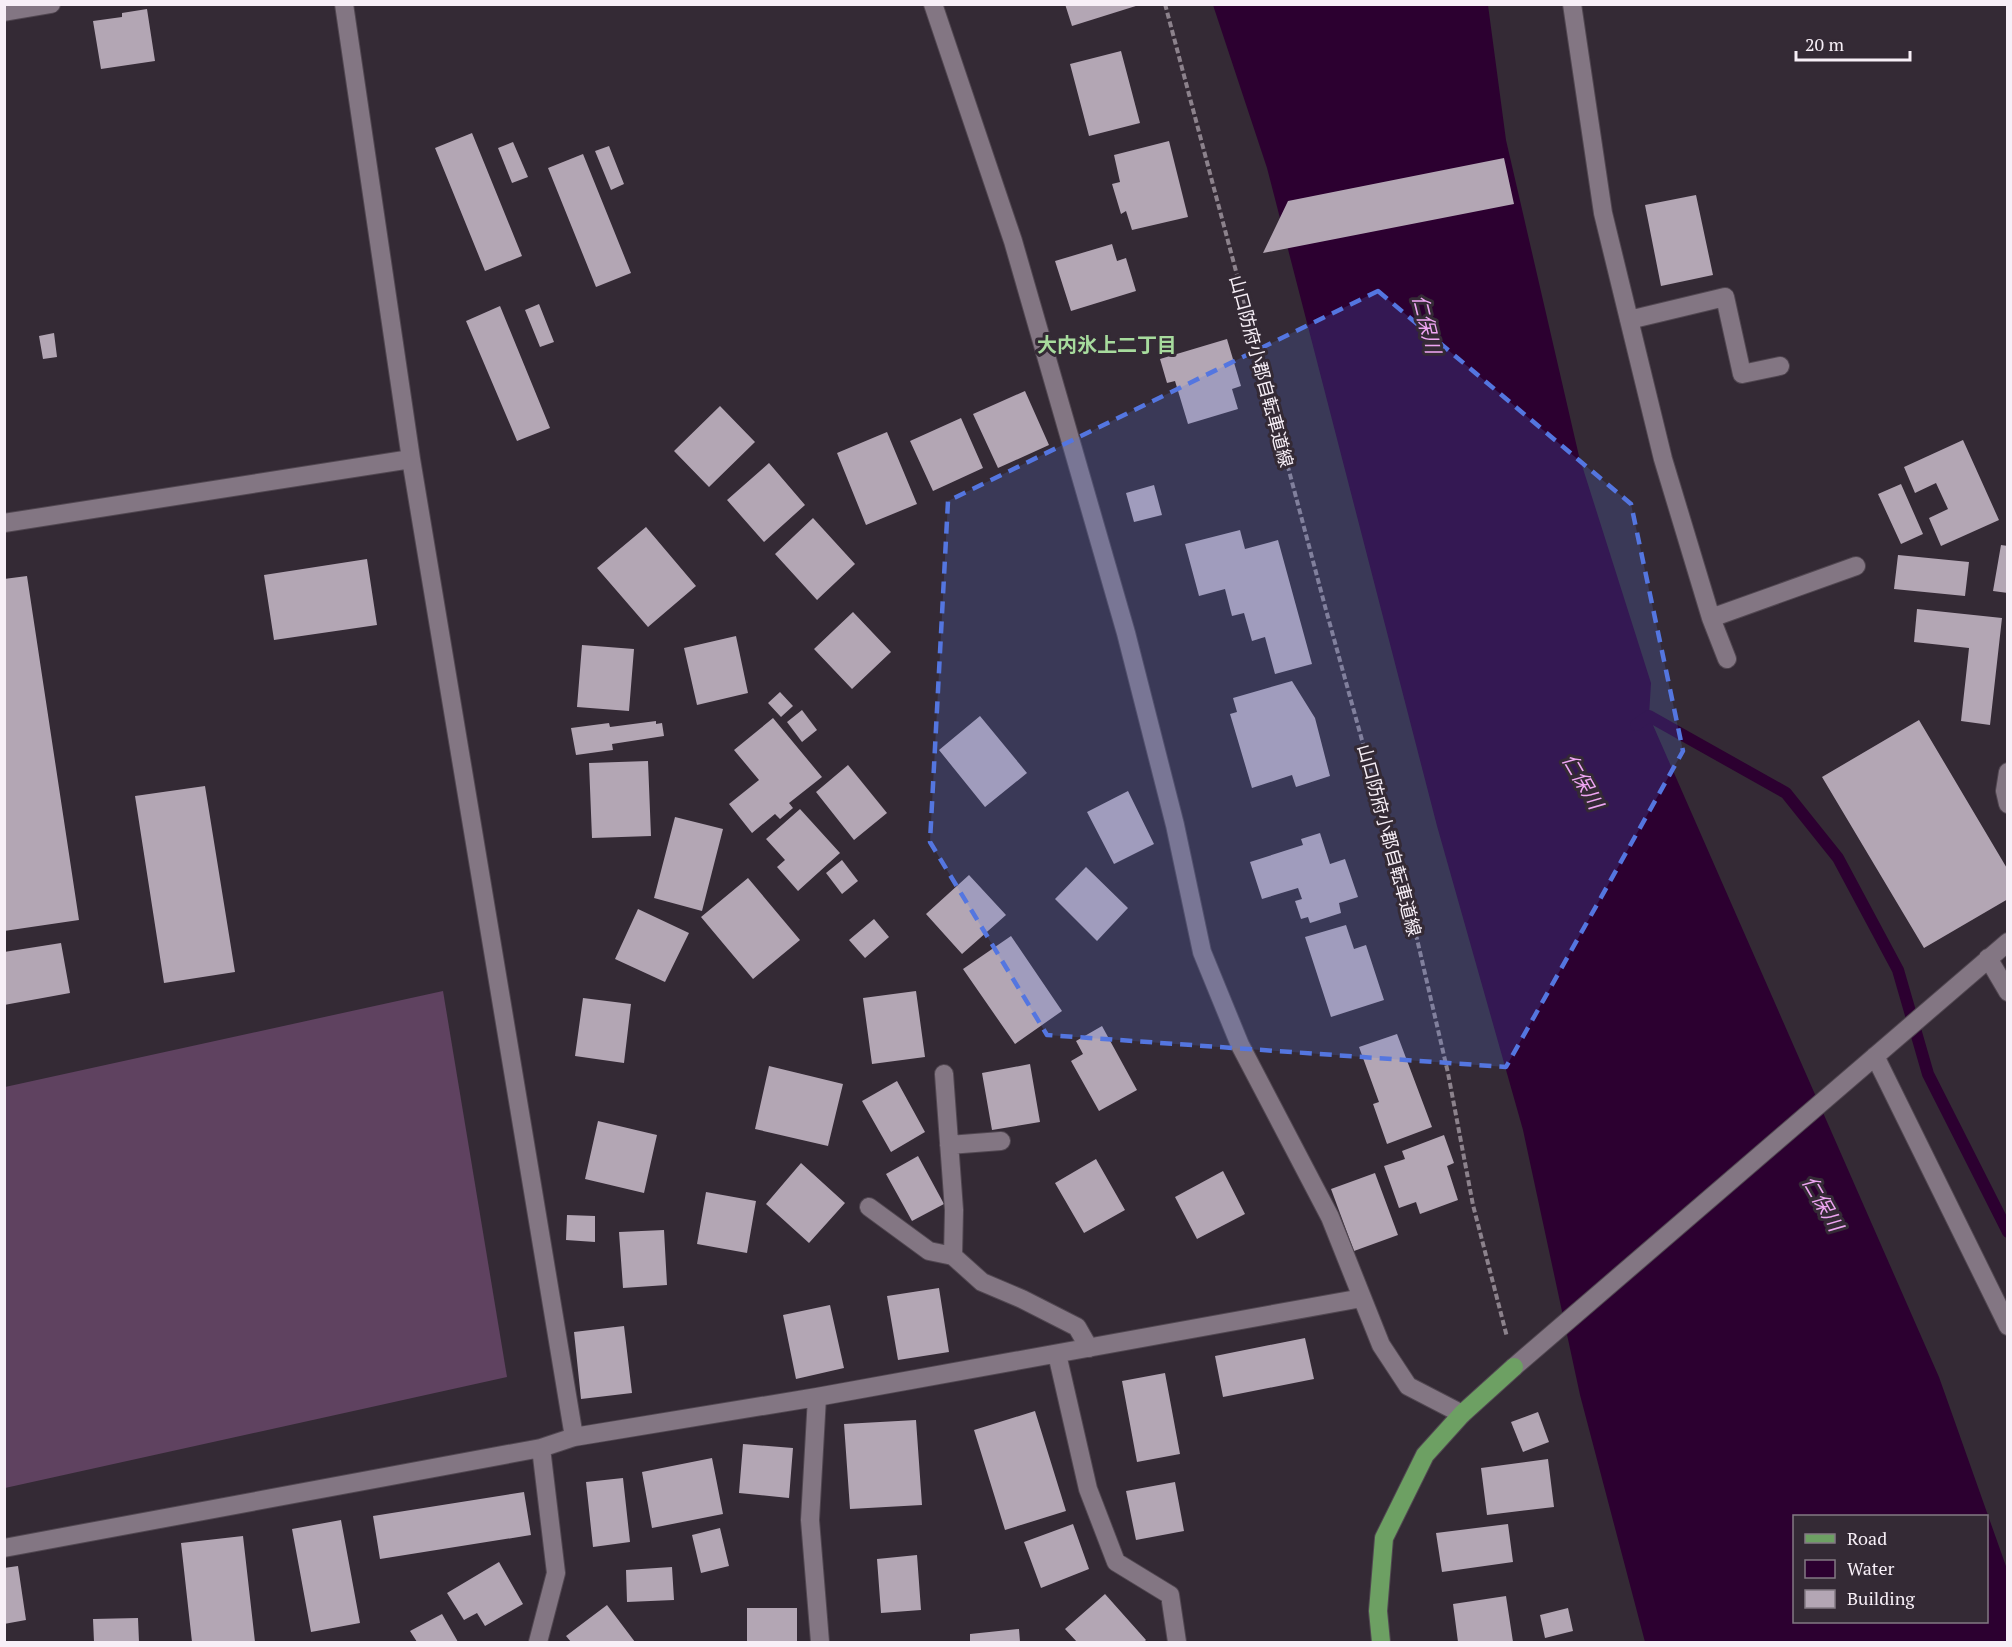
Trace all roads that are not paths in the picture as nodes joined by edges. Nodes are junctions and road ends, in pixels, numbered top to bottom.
1 (51, 4) edge
2 (344, 4) edge
3 (933, 4) edge
4 (1572, 4) edge
5 (4, 12) edge
6 (1629, 320) junction
7 (1780, 366) dead end
8 (411, 459) junction
9 (4, 523) edge
10 (1856, 566) dead end
11 (1710, 618) junction
12 (1727, 659) dead end
13 (2007, 772) edge
14 (2007, 804) edge
15 (2007, 942) edge
16 (1988, 958) junction
17 (2007, 992) edge
18 (1875, 1056) junction
19 (944, 1074) dead end
20 (1001, 1141) dead end
21 (949, 1145) junction
22 (869, 1207) dead end
23 (953, 1256) junction
24 (1362, 1299) junction
25 (2007, 1326) edge
26 (1089, 1348) junction
27 (1057, 1354) junction
28 (1521, 1362) joint
29 (817, 1397) junction
30 (1462, 1414) junction
31 (574, 1437) junction
32 (540, 1448) junction
33 (4, 1548) edge
34 (538, 1642) edge
35 (820, 1642) edge
36 (1177, 1642) edge
37 (1382, 1642) edge

1 - 5 street
2 - 8 street
3 - 24 street
4 - 6 street
6 - 7 street
6 - 11 street
8 - 9 street
8 - 31 street
10 - 11 street
11 - 12 street
13 - 14 street
15 - 16 street
16 - 17 street
16 - 18 street
18 - 25 street
18 - 28 street
19 - 21 street
20 - 21 street
21 - 23 street
22 - 23 street
23 - 26 street
24 - 26 street
24 - 30 street
26 - 27 street
27 - 29 street
27 - 36 street
28 - 30 main road
29 - 31 street
29 - 35 street
30 - 37 main road
31 - 32 street
32 - 33 street
32 - 34 street

